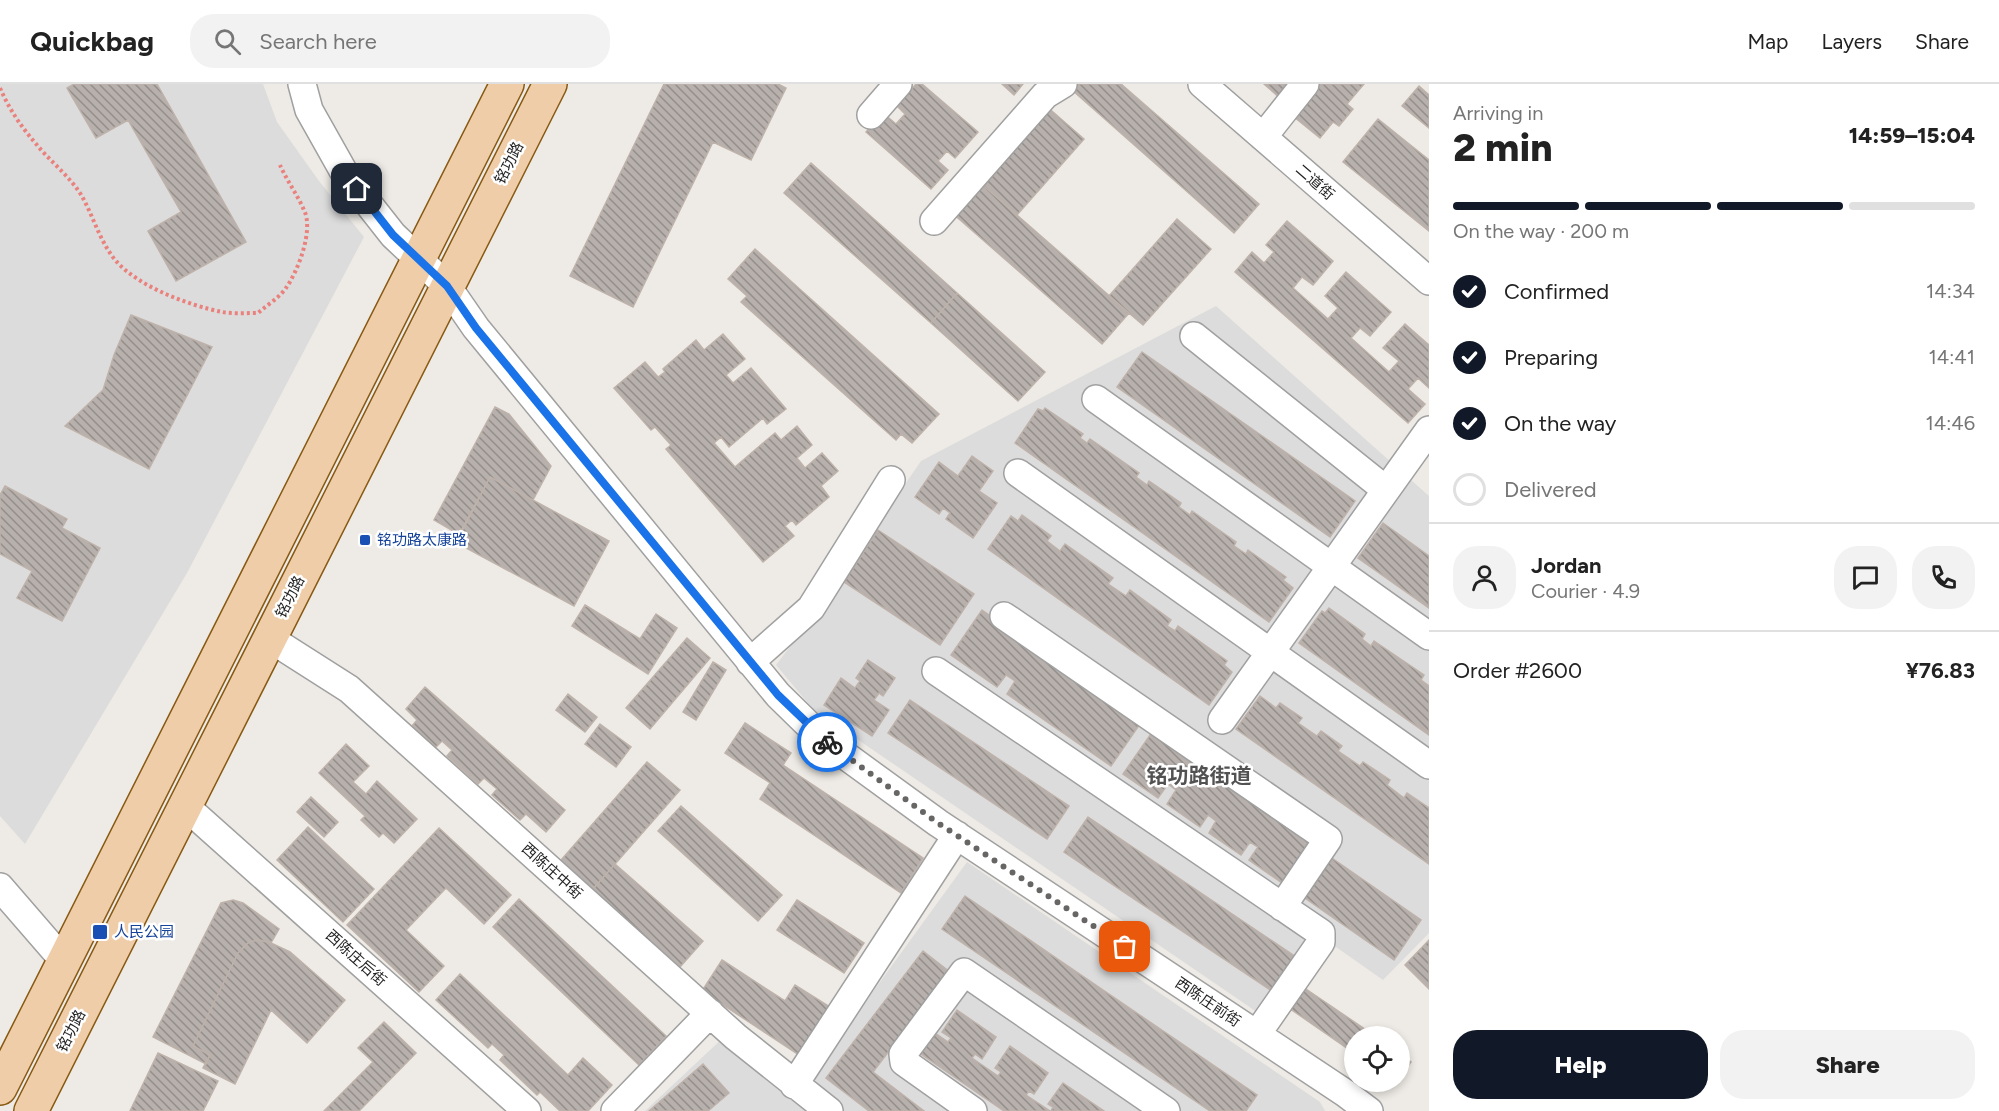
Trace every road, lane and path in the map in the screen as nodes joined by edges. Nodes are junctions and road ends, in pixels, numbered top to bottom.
1 (302, 84) edge
2 (507, 84) edge
3 (550, 84) edge
4 (897, 84) edge
5 (1063, 84) edge
6 (1202, 84) edge
7 (1305, 84) edge
8 (0, 88) edge
9 (871, 115) dead end
10 (1263, 137) junction
11 (280, 165) dead end
12 (934, 221) dead end
13 (418, 260) junction
14 (1429, 280) edge
15 (447, 286) junction
16 (1194, 336) dead end
17 (1096, 399) dead end
18 (1429, 430) edge
19 (1018, 473) dead end
20 (891, 480) dead end
21 (1386, 490) junction
22 (1332, 566) junction
23 (1004, 616) dead end
24 (1429, 636) edge
25 (269, 638) junction
26 (1270, 652) junction
27 (750, 662) junction
28 (936, 671) dead end
29 (1222, 720) dead end
30 (1429, 765) edge
31 (185, 806) junction
32 (957, 835) junction
33 (0, 887) edge
34 (1282, 907) junction
35 (64, 961) junction
36 (710, 1013) junction
37 (1257, 1034) junction
38 (794, 1085) junction
39 (0, 1088) edge
40 (31, 1111) edge
41 (527, 1111) edge
42 (615, 1111) edge
43 (828, 1111) edge
44 (973, 1111) edge
45 (1166, 1111) edge
46 (1369, 1111) edge

1 - 13 street, 西陈庄前街
2 - 13 main road
3 - 15 main road, 铭功路
4 - 9 street
5 - 12 street
6 - 10 street, 二道街
7 - 10 street
8 - 11 path
10 - 14 street, 二道街
13 - 15 street, 西陈庄前街
13 - 35 main road
15 - 25 main road, 铭功路
15 - 27 street, 西陈庄前街
16 - 21 street
17 - 22 street
18 - 21 street
19 - 26 street
20 - 27 street
21 - 22 street
22 - 24 street
22 - 26 street
23 - 34 street
25 - 31 main road, 铭功路
25 - 36 street, 西陈庄中街
26 - 29 street
26 - 30 street
27 - 32 street, 西陈庄前街
28 - 34 street
31 - 40 main road, 铭功路
31 - 41 street, 西陈庄后街
32 - 37 street, 西陈庄前街
32 - 38 street
33 - 35 street
34 - 37 street
35 - 39 main road
36 - 38 street, 西陈庄中街
36 - 42 street
37 - 46 street, 西陈庄前街
38 - 43 street, 西陈庄中街
44 - 45 street

